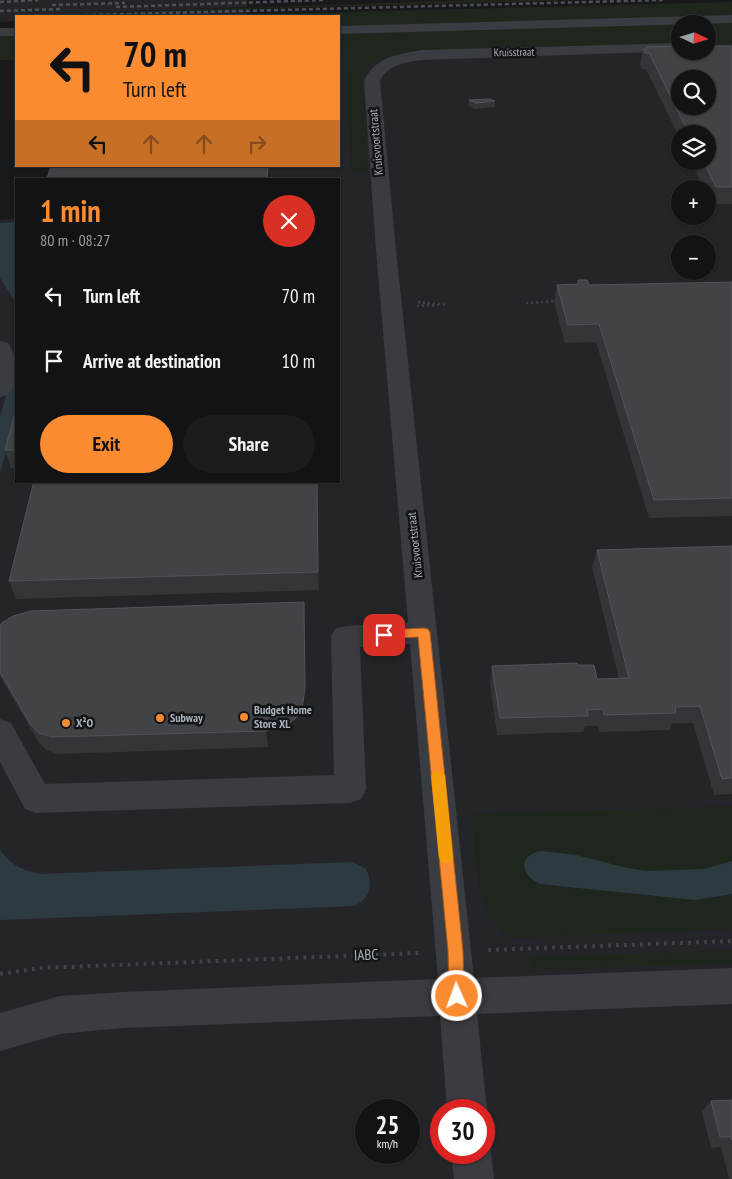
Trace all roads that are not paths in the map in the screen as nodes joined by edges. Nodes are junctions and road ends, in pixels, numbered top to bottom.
1 (732, 19) edge
2 (340, 30) edge
3 (0, 32) edge
4 (15, 32) edge
5 (671, 48) edge
6 (372, 94) joint
7 (3, 363) edge
8 (0, 390) edge
9 (424, 632) junction
10 (0, 732) edge
11 (732, 986) edge
12 (457, 996) junction
13 (0, 1032) edge
14 (466, 1099) edge
15 (472, 1164) edge
16 (474, 1179) edge

1 - 2 street
3 - 4 street
5 - 6 street, Kruisstraat
6 - 9 street, Kruisvoortstraat
7 - 8 street
9 - 10 street
9 - 12 street, Kruisvoortstraat
11 - 12 street
12 - 13 street
12 - 14 street
15 - 16 street

